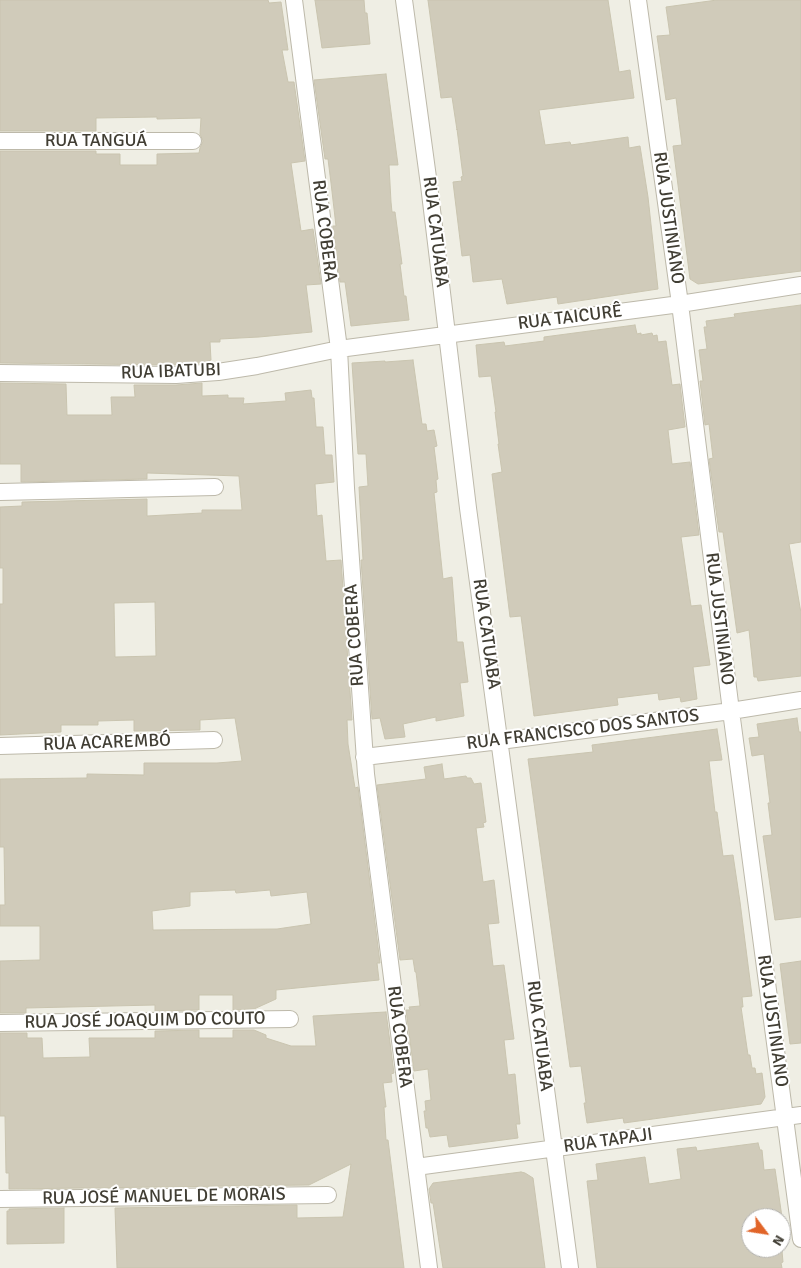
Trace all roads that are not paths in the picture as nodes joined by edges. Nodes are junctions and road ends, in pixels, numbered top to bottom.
1 (294, 0) edge
2 (404, 0) edge
3 (638, 0) edge
4 (0, 141) edge
5 (193, 141) dead end
6 (801, 285) edge
7 (680, 304) junction
8 (447, 334) junction
9 (339, 349) junction
10 (0, 373) edge
11 (214, 487) dead end
12 (0, 492) edge
13 (801, 700) edge
14 (731, 711) junction
15 (214, 740) dead end
16 (500, 741) junction
17 (0, 746) edge
18 (364, 757) junction
19 (290, 1019) dead end
20 (0, 1023) edge
21 (801, 1115) edge
22 (784, 1118) junction
23 (554, 1148) junction
24 (416, 1167) junction
25 (328, 1195) dead end
26 (0, 1199) edge
27 (801, 1239) edge
28 (429, 1268) edge
29 (570, 1268) edge

1 - 9 street, RUA COBERA
2 - 8 street, RUA CATUABA
3 - 7 street, RUA JUSTINIANO
4 - 5 street, RUA TANGUÁ
6 - 7 street, RUA TAICURÊ
7 - 8 street, RUA TAICURÊ
7 - 14 street, RUA JUSTINIANO
8 - 9 street, RUA TAICURÊ
8 - 16 street, RUA CATUABA
9 - 10 street, RUA IBATUBI
9 - 18 street, RUA COBERA
11 - 12 street
13 - 14 street, RUA FRANCISCO DOS SANTOS
14 - 16 street, RUA FRANCISCO DOS SANTOS
14 - 22 street, RUA JUSTINIANO
15 - 17 street, RUA ACAREMBÓ
16 - 18 street, RUA FRANCISCO DOS SANTOS
16 - 23 street, RUA CATUABA
18 - 24 street, RUA COBERA
19 - 20 street, RUA JOSÉ JOAQUIM DO COUTO
21 - 22 street, RUA TAPAJI
22 - 23 street, RUA TAPAJI
22 - 27 street, RUA JUSTINIANO
23 - 24 street, RUA TAPAJI
23 - 29 street, RUA CATUABA
24 - 28 street, RUA COBERA
25 - 26 street, RUA JOSÉ MANUEL DE MORAIS

